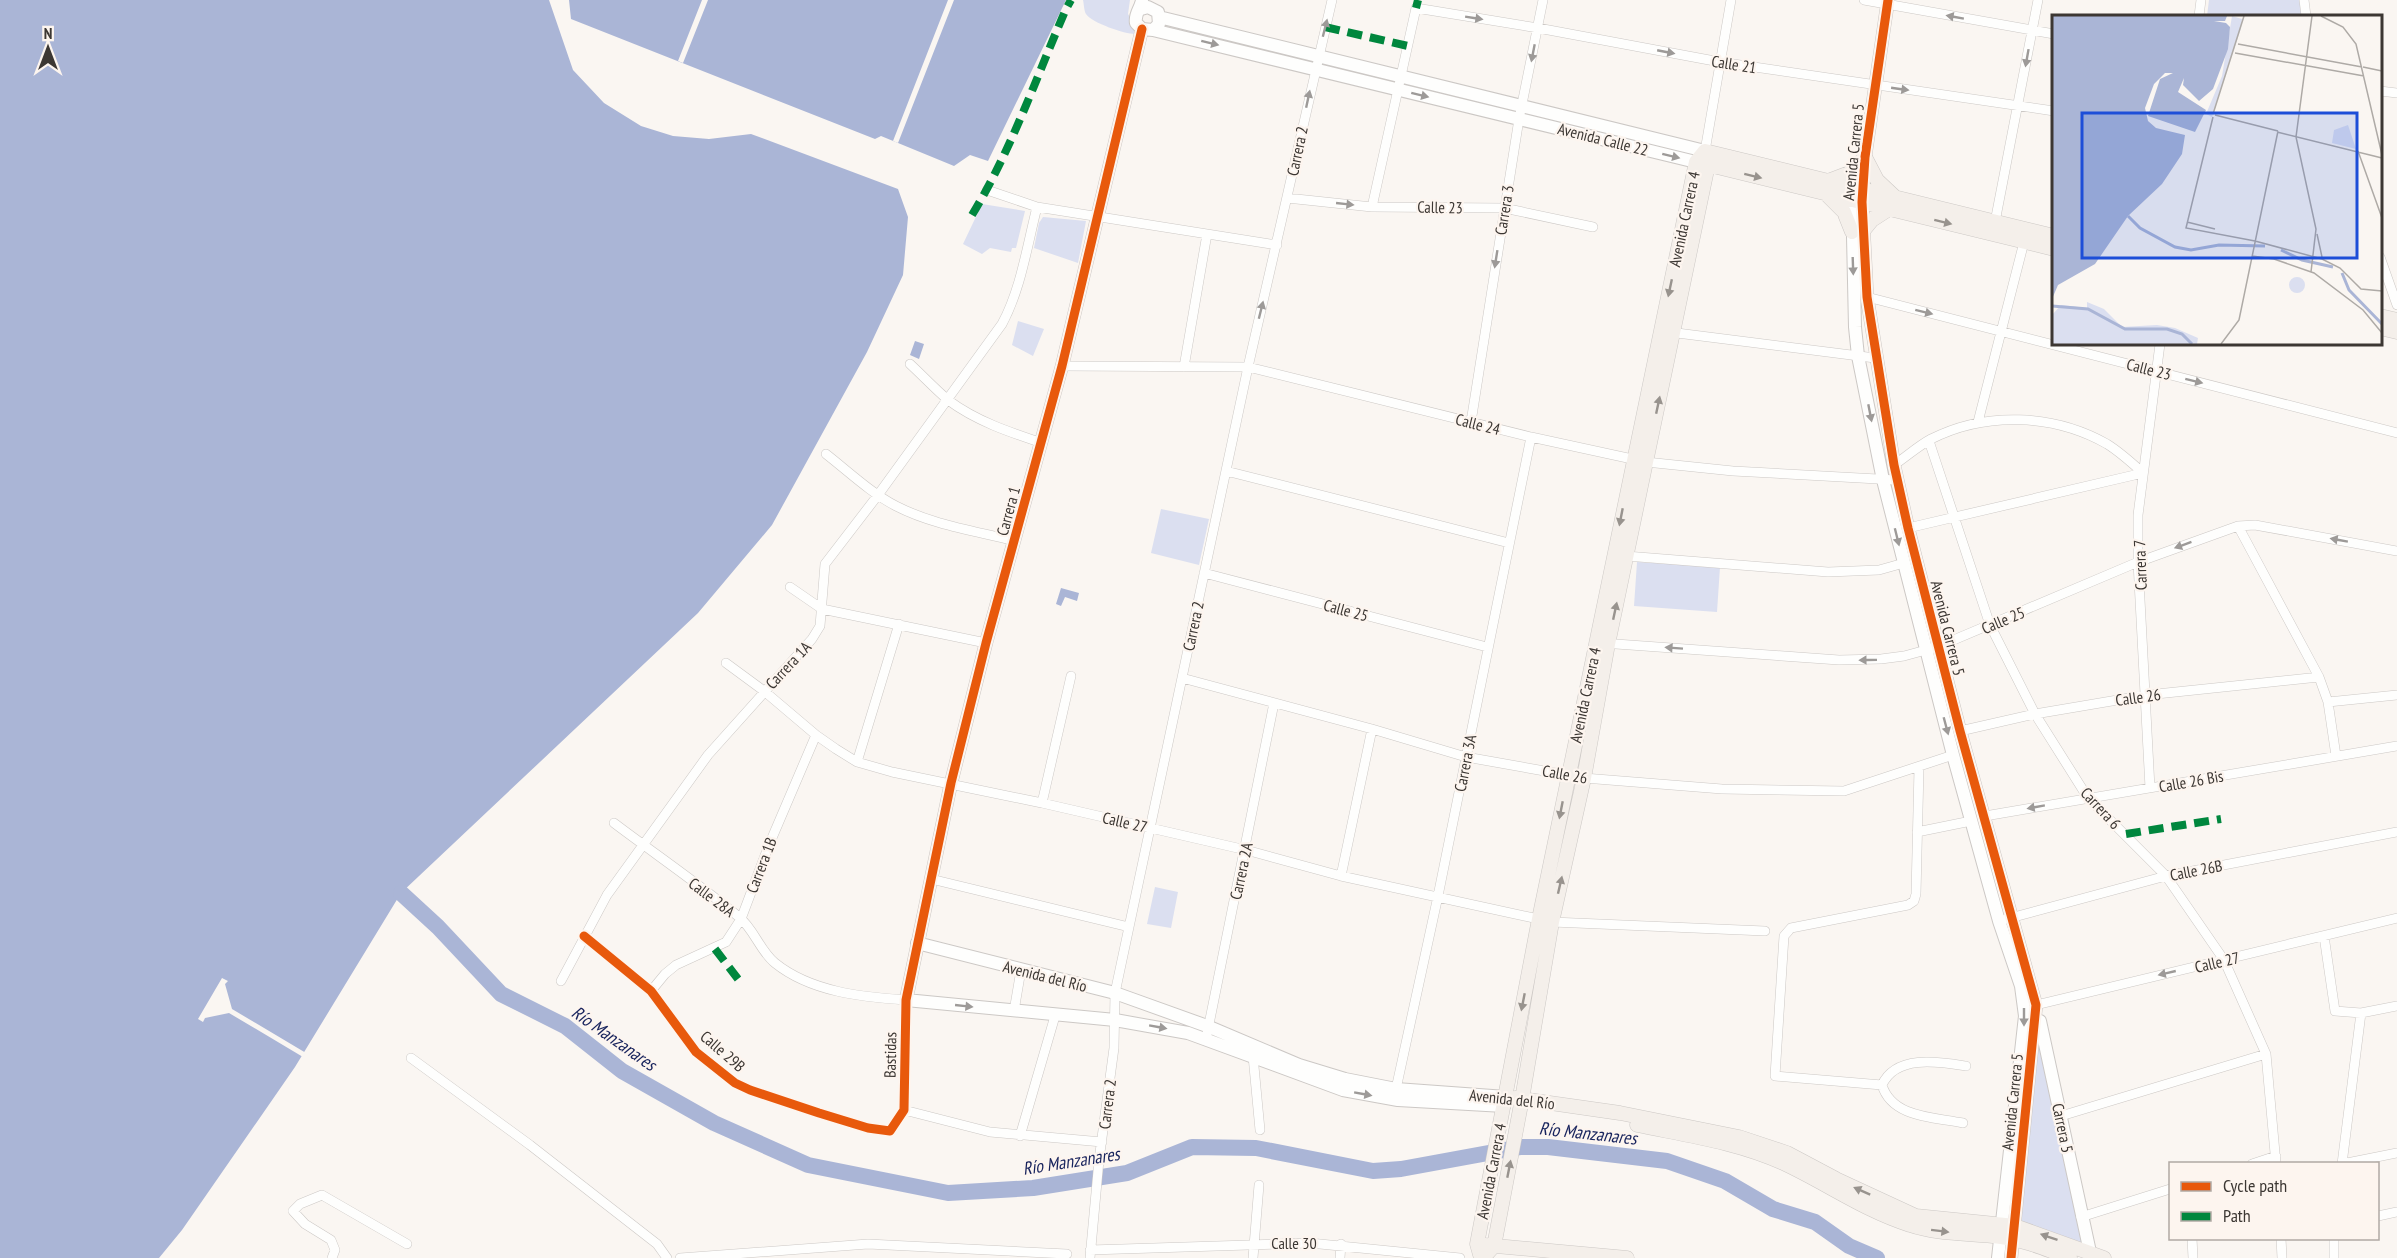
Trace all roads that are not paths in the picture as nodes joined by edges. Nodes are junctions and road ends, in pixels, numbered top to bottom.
1 (1332, 0) edge
2 (1543, 0) edge
3 (1731, 0) edge
4 (1864, 0) edge
5 (2038, 0) edge
6 (2201, 0) edge
7 (2304, 0) edge
8 (1888, 2) edge
9 (1141, 4) edge
10 (2199, 15) edge
11 (2306, 15) edge
12 (1159, 17) junction
13 (1538, 28) junction
14 (1147, 29) junction
15 (2032, 31) junction
16 (2052, 34) edge
17 (1318, 56) junction
18 (1720, 62) junction
19 (1315, 69) junction
20 (1401, 76) junction
21 (1875, 85) junction
22 (1398, 89) junction
23 (2382, 91) edge
24 (2397, 93) edge
25 (1522, 106) junction
26 (2018, 106) junction
27 (2052, 111) edge
28 (1519, 119) junction
29 (1865, 157) junction
30 (1703, 159) junction
31 (1825, 187) junction
32 (987, 190) dead end
33 (1857, 195) junction
34 (1287, 198) junction
35 (1893, 203) junction
36 (1037, 207) junction
37 (1371, 207) junction
38 (1504, 208) junction
39 (1097, 217) junction
40 (1995, 222) junction
41 (1593, 227) dead end
42 (1858, 231) junction
43 (1207, 234) junction
44 (2052, 236) edge
45 (2024, 242) junction
46 (1277, 245) junction
47 (2052, 249) edge
48 (2382, 262) edge
49 (1867, 297) junction
50 (2397, 305) edge
51 (2382, 316) edge
52 (2397, 320) edge
53 (2382, 328) edge
54 (1667, 332) junction
55 (2001, 332) junction
56 (2397, 332) edge
57 (2052, 345) edge
58 (2053, 345) edge
59 (2160, 345) edge
60 (1858, 356) junction
61 (1875, 358) junction
62 (910, 364) dead end
63 (1062, 366) junction
64 (1184, 367) junction
65 (1248, 367) junction
66 (2157, 371) junction
67 (948, 400) junction
68 (1470, 422) junction
69 (1978, 422) junction
70 (2397, 433) edge
71 (1531, 436) junction
72 (1929, 441) junction
73 (1042, 443) junction
74 (826, 454) dead end
75 (1640, 461) junction
76 (1894, 465) junction
77 (1226, 471) junction
78 (2144, 473) junction
79 (1883, 480) junction
80 (1896, 480) junction
81 (878, 495) junction
82 (1953, 516) junction
83 (2238, 526) junction
84 (1908, 528) junction
85 (1016, 541) junction
86 (1509, 543) junction
87 (2397, 551) edge
88 (1626, 556) junction
89 (2139, 562) junction
90 (1904, 563) junction
91 (1204, 573) junction
92 (790, 587) dead end
93 (822, 609) junction
94 (899, 624) junction
95 (1990, 625) junction
96 (986, 643) junction
97 (1602, 643) junction
98 (1487, 647) junction
99 (1932, 649) junction
100 (726, 663) dead end
101 (1071, 676) dead end
102 (2319, 677) junction
103 (1182, 678) junction
104 (764, 691) junction
105 (2147, 695) junction
106 (2397, 695) edge
107 (2328, 702) junction
108 (1274, 703) junction
109 (2035, 714) junction
110 (1372, 729) junction
111 (1960, 731) junction
112 (816, 735) junction
113 (2397, 746) edge
114 (1953, 755) junction
115 (2336, 756) junction
116 (1466, 757) junction
117 (857, 762) junction
118 (1919, 768) junction
119 (1569, 775) junction
120 (1584, 778) junction
121 (951, 783) junction
122 (2150, 788) junction
123 (2088, 798) junction
124 (1042, 803) junction
125 (1984, 816) junction
126 (1971, 820) junction
127 (614, 823) dead end
128 (1149, 828) junction
129 (1917, 832) junction
130 (2397, 832) edge
131 (643, 845) junction
132 (1245, 850) junction
133 (1341, 876) junction
134 (2166, 876) junction
135 (931, 879) junction
136 (1438, 896) junction
137 (2397, 918) edge
138 (741, 919) junction
139 (2005, 919) junction
140 (1545, 920) junction
141 (1129, 927) junction
142 (1765, 932) dead end
143 (584, 936) junction
144 (2324, 936) junction
145 (917, 943) junction
146 (2224, 960) junction
147 (1022, 970) junction
148 (561, 981) dead end
149 (651, 991) junction
150 (1115, 993) junction
151 (906, 1000) junction
152 (2036, 1005) junction
153 (2397, 1006) edge
154 (1014, 1011) junction
155 (2361, 1013) junction
156 (1055, 1016) junction
157 (1115, 1020) junction
158 (1207, 1032) junction
159 (2266, 1054) junction
160 (1253, 1056) junction
161 (411, 1058) dead end
162 (1966, 1066) dead end
163 (1882, 1085) junction
164 (1396, 1089) junction
165 (1505, 1102) junction
166 (1522, 1103) junction
167 (904, 1110) junction
168 (2061, 1116) junction
169 (1963, 1124) dead end
170 (1260, 1130) dead end
171 (1020, 1136) junction
172 (1102, 1142) junction
173 (2397, 1154) edge
174 (2276, 1160) edge
175 (2342, 1162) edge
176 (2353, 1162) edge
177 (1259, 1185) dead end
178 (2169, 1189) edge
179 (2397, 1212) edge
180 (2379, 1216) edge
181 (2081, 1217) junction
182 (1498, 1225) junction
183 (2007, 1231) junction
184 (2192, 1240) edge
185 (2281, 1240) edge
186 (2334, 1240) edge
187 (1255, 1243) junction
188 (407, 1244) dead end
189 (1341, 1244) junction
190 (1477, 1244) junction
191 (1494, 1246) junction
192 (1521, 1248) junction
193 (2090, 1252) junction
194 (775, 1254) edge
195 (1067, 1254) dead end
196 (1090, 1254) edge
197 (762, 1255) edge
198 (332, 1258) edge
199 (667, 1258) edge
200 (680, 1258) edge
201 (1253, 1258) edge
202 (1340, 1258) edge
203 (1461, 1258) edge
204 (1482, 1258) edge
205 (1626, 1258) edge
206 (1998, 1258) edge
207 (2012, 1258) edge
208 (2070, 1258) edge
209 (2104, 1258) edge
210 (2193, 1258) edge
211 (2282, 1258) edge
212 (2334, 1258) edge

17 -> 1 street, Carrera 2
2 - 13 street, Carrera 3
3 - 18 street
4 - 8 street
5 - 15 street
6 - 10 street
7 - 11 street
15 -> 8 street
8 - 21 street, Avenida Carrera 5
9 - 12 street
9 - 14 street
12 - 14 street
12 - 17 street, Avenida Calle 22
13 -> 18 street, Calle 21
20 -> 13 street, Calle 21
13 -> 25 street, Carrera 3
14 -> 19 street, Avenida Calle 22
14 - 39 street, Carrera 1
15 - 16 street
15 -> 26 street
17 - 19 street, Carrera 2
17 - 20 street, Avenida Calle 22
18 - 21 street, Calle 21
18 - 30 street
19 - 22 street, Avenida Calle 22
34 -> 19 street, Carrera 2
20 - 22 street
20 - 25 street, Avenida Calle 22
21 -> 26 street, Calle 21
21 - 29 street, Avenida Carrera 5
22 -> 28 street, Avenida Calle 22
22 - 37 street
23 - 24 street
25 - 28 street, Carrera 3
25 - 30 street, Avenida Calle 22
26 - 27 street, Calle 21
26 - 40 street
28 -> 30 street, Avenida Calle 22
28 - 38 street, Carrera 3
29 - 31 main road
29 - 33 street, Avenida Carrera 5
29 - 35 main road
30 - 31 main road, Avenida Calle 22
30 - 54 main road, Avenida Carrera 4
31 - 33 main road, Avenida Calle 22
31 - 42 main road
32 - 36 street
33 - 35 main road, Avenida Calle 22
33 - 42 street, Avenida Carrera 5
34 -> 37 street, Calle 23
34 - 46 street, Carrera 2
35 - 40 main road, Avenida Calle 22
35 - 42 main road
35 -> 45 main road, Avenida Calle 22
36 - 39 street
36 - 67 street, Carrera 1A
37 - 38 street, Calle 23
38 - 41 street, Calle 23
38 -> 68 street, Carrera 3
39 - 43 street
39 - 63 street, Carrera 1
40 - 44 main road, Avenida Calle 22
42 - 49 street, Avenida Carrera 5
42 -> 60 street, Avenida Carrera 5
43 - 46 street
43 - 64 street
45 - 47 main road, Avenida Calle 22
45 - 55 street
65 -> 46 street, Carrera 2
48 - 50 street
49 -> 55 street, Calle 23
49 - 61 street, Avenida Carrera 5
51 - 52 main road
53 - 56 main road
54 - 60 street
54 - 75 main road, Avenida Carrera 4
55 - 57 street, Calle 23
55 - 69 street
58 - 66 street, Calle 23
59 - 66 street, Carrera 7
60 - 61 street
60 -> 79 street, Avenida Carrera 5
61 - 76 street, Avenida Carrera 5
62 - 67 street
63 - 64 street, Calle 24
63 - 73 street, Carrera 1
64 - 65 street, Calle 24
65 - 68 street, Calle 24
65 - 77 street, Carrera 2
66 -> 70 street, Calle 23
66 - 78 street, Carrera 7
67 - 73 street
67 - 81 street, Carrera 1A
68 - 71 street, Calle 24
69 - 72 street
69 - 78 street
71 - 75 street, Calle 24
71 - 86 street, Carrera 3A
72 - 76 street
72 - 82 street, Carrera 6
73 - 85 street, Carrera 1
74 - 81 street
75 - 79 street, Calle 24
75 - 88 main road, Avenida Carrera 4
75 -> 97 main road, Avenida Carrera 4
76 - 80 street, Avenida Carrera 5
77 - 86 street
77 - 91 street, Carrera 2
78 - 82 street
78 - 89 street, Carrera 7
79 - 80 street, Calle 24
79 -> 90 street, Avenida Carrera 5
80 - 84 street, Avenida Carrera 5
81 - 85 street
81 - 93 street, Carrera 1A
82 - 84 street
82 - 95 street, Carrera 6
87 -> 83 street, Calle 25
83 -> 89 street, Calle 25
83 - 102 street
84 - 99 street, Avenida Carrera 5
85 - 96 street, Carrera 1
86 - 98 street, Carrera 3A
88 - 90 street
97 -> 88 main road, Avenida Carrera 4
89 - 95 street, Calle 25
89 - 105 street, Carrera 7
90 - 99 street, Avenida Carrera 5
91 - 98 street, Calle 25
91 - 103 street, Carrera 2
92 - 93 street
93 - 94 street
93 - 104 street, Carrera 1A
94 - 96 street
94 - 117 street
95 - 99 street, Calle 25
95 - 109 street, Carrera 6
96 - 121 street, Carrera 1
99 -> 97 street, Calle 25
97 - 119 main road, Avenida Carrera 4
97 - 120 main road, Avenida Carrera 4
98 - 116 street, Carrera 3A
99 - 111 street, Avenida Carrera 5
99 -> 114 street, Avenida Carrera 5
100 - 104 street, Calle 27
101 - 124 street
102 - 105 street, Calle 26
102 - 107 street
103 - 108 street, Calle 26
103 - 128 street, Carrera 2
104 - 112 street, Calle 27
104 - 131 street, Carrera 1A
105 - 109 street, Calle 26
105 - 122 street, Carrera 7
106 - 107 street
107 - 115 street
108 - 110 street, Calle 26
108 - 132 street, Carrera 2A
109 - 111 street, Calle 26
109 - 123 street, Carrera 6
110 - 116 street, Calle 26
110 - 133 street
111 - 125 street, Avenida Carrera 5
112 - 117 street, Calle 27
112 - 138 street, Carrera 1B
113 - 115 street, Calle 26 Bis
114 - 118 street, Calle 26
114 - 126 street, Avenida Carrera 5
115 - 122 street, Calle 26 Bis
116 - 119 street, Calle 26
116 - 136 street, Carrera 3A
117 - 121 street, Calle 27
118 - 120 street, Calle 26
118 - 129 street
119 - 120 street, Calle 26
119 -> 140 main road, Avenida Carrera 4
140 -> 120 main road, Avenida Carrera 4
121 - 124 street, Calle 27
121 - 135 street, Carrera 1
122 - 123 street, Calle 26 Bis
123 -> 125 street, Calle 26 Bis
123 - 134 street, Carrera 6
124 - 128 street, Calle 27
125 - 139 street, Avenida Carrera 5
126 - 129 street
126 - 139 street, Avenida Carrera 5
127 - 131 street, Calle 28A
128 - 132 street, Calle 27
128 - 141 street, Carrera 2
129 - 163 street
130 - 134 street, Calle 26B
131 - 138 street, Calle 28A
131 - 143 street, Carrera 1A
132 - 133 street, Calle 27
132 - 158 street, Carrera 2A
133 - 136 street, Calle 27
134 - 139 street, Calle 26B
134 - 146 street, Carrera 6
135 - 141 street
135 - 145 street, Carrera 1
136 - 140 street, Calle 27
136 - 164 street, Carrera 3A
137 - 144 street, Calle 27
138 - 149 street, Carrera 1B
138 - 151 street, Calle 28A
139 - 152 street, Avenida Carrera 5
139 -> 183 street, Avenida Carrera 5
140 - 142 street
140 -> 165 main road, Avenida Carrera 4
140 - 166 main road, Avenida Carrera 4
141 - 150 street, Carrera 2
143 - 148 street, Carrera 1A
143 - 149 street, Calle 29B
144 - 146 street, Calle 27
144 - 155 street
145 - 147 street, Avenida del Río
145 - 151 street, Carrera 1
146 -> 152 street, Calle 27
146 - 159 street, Carrera 6
147 - 150 street, Avenida del Río
147 - 154 street
149 - 167 street, Calle 29B
150 - 157 street, Carrera 2
150 - 158 street, Avenida del Río
151 -> 154 street, Avenida del Río
151 - 167 street, Bastidas
152 - 168 street, Carrera 5
152 - 183 street, Avenida Carrera 5
153 - 155 street
154 - 156 street, Avenida del Río
155 - 175 street
156 - 157 street, Avenida del Río
156 - 171 street
157 -> 158 street, Avenida del Río
157 - 172 street, Carrera 2
158 - 160 street, Avenida del Río
158 - 164 street, Avenida del Río
159 - 168 street
159 - 174 street, Carrera 6
160 -> 165 street, Avenida del Río
160 - 170 street
161 - 199 street
162 - 163 street
163 - 169 street
164 - 165 street, Avenida del Río
165 - 166 main road, Avenida del Río
165 - 190 main road, Avenida Carrera 4
182 -> 166 main road, Avenida Carrera 4
166 - 183 main road, Avenida del Río
167 - 171 street
168 - 181 street, Carrera 5
171 - 172 street
172 - 196 street, Carrera 2
173 - 176 street
177 - 187 street
178 - 181 street
179 - 180 street
181 - 193 street, Carrera 5
182 - 191 main road, Avenida Carrera 4
182 - 192 main road
193 -> 183 main road, Avenida del Río
183 - 206 street, Avenida Carrera 5
183 - 207 street, Avenida Carrera 5
183 - 208 main road, Avenida del Río
184 - 210 street
185 - 211 street
186 - 212 street
187 - 189 street, Calle 30
187 - 196 street, Calle 30
187 - 201 street
188 - 198 street
189 - 202 street
189 - 203 street, Calle 30
190 - 191 main road
190 - 204 main road, Avenida Carrera 4
191 - 192 main road
191 - 204 main road, Avenida Carrera 4
192 - 205 main road
193 - 209 main road, Avenida del Río
194 - 195 street
194 - 197 street
197 - 200 street

